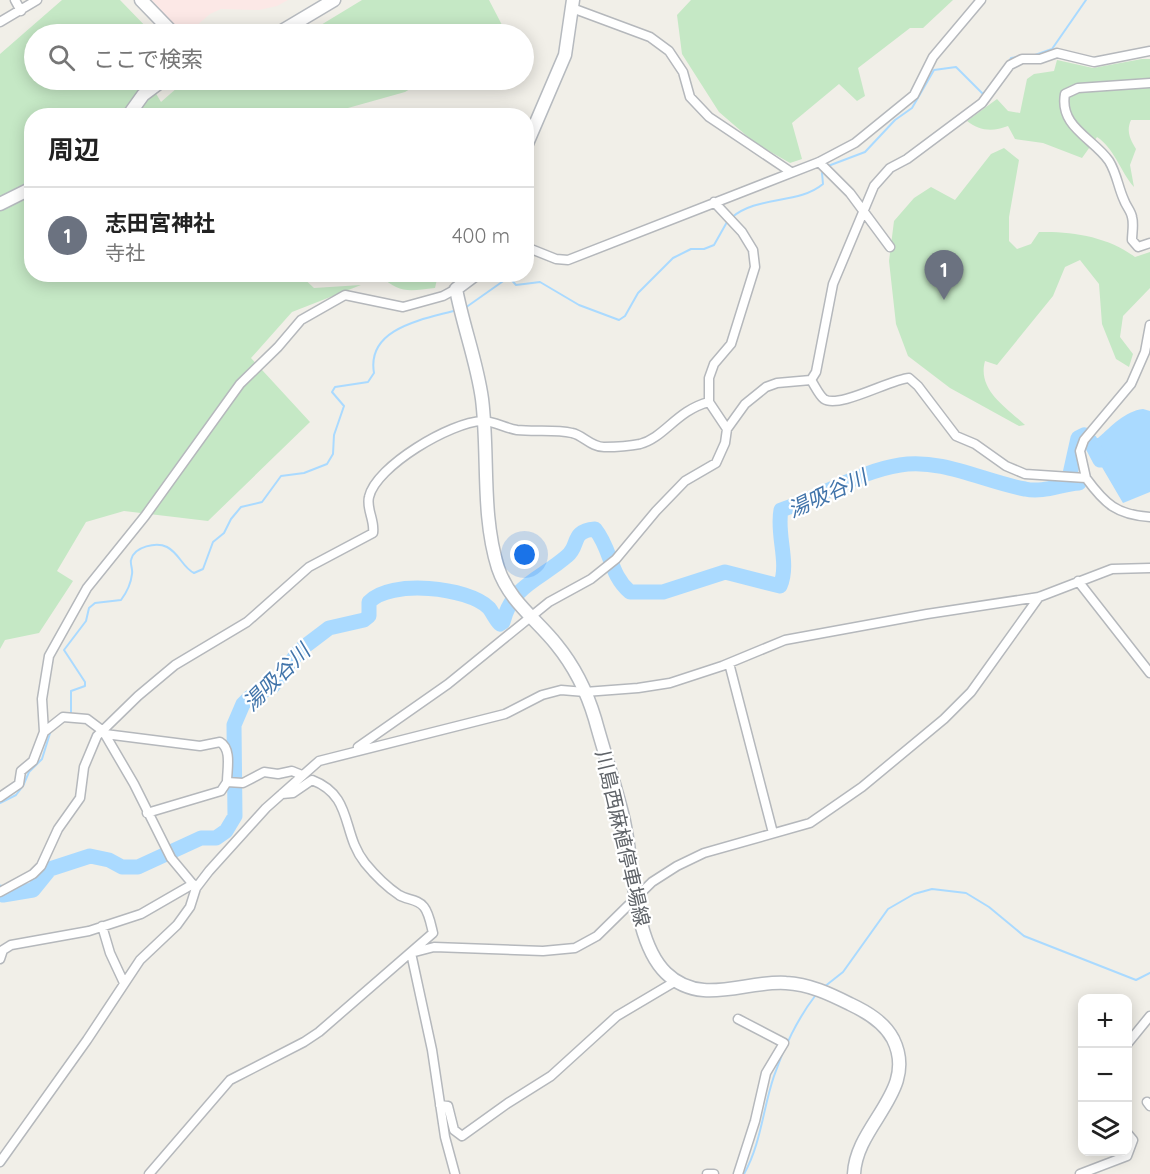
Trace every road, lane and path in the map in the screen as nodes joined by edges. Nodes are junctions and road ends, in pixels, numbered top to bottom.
1 (15, 0) edge
2 (37, 0) edge
3 (141, 0) edge
4 (334, 0) edge
5 (981, 0) edge
6 (572, 4) edge
7 (21, 11) junction
8 (0, 22) edge
9 (164, 24) edge
10 (294, 24) edge
11 (1150, 51) edge
12 (1150, 83) edge
13 (149, 90) edge
14 (134, 108) edge
15 (534, 127) edge
16 (819, 162) junction
17 (790, 172) junction
18 (24, 192) edge
19 (714, 202) junction
20 (0, 204) edge
21 (863, 209) junction
22 (1150, 243) edge
23 (890, 247) dead end
24 (534, 249) edge
25 (465, 282) edge
26 (456, 289) junction
27 (1150, 325) edge
28 (811, 380) junction
29 (709, 402) junction
30 (484, 421) junction
31 (727, 429) junction
32 (1086, 478) junction
33 (1150, 517) edge
34 (1150, 568) edge
35 (1078, 581) junction
36 (1039, 597) junction
37 (530, 618) junction
38 (729, 663) junction
39 (1150, 673) edge
40 (585, 692) junction
41 (44, 732) junction
42 (104, 732) junction
43 (353, 750) junction
44 (302, 774) junction
45 (229, 782) junction
46 (282, 794) junction
47 (0, 797) edge
48 (147, 813) junction
49 (773, 833) junction
50 (194, 886) junction
51 (1, 892) edge
52 (636, 898) junction
53 (102, 926) junction
54 (411, 953) junction
55 (0, 959) edge
56 (675, 981) junction
57 (124, 983) junction
58 (1150, 1016) edge
59 (738, 1018) dead end
60 (1132, 1039) edge
61 (440, 1105) junction
62 (1127, 1156) edge
63 (0, 1162) edge
64 (149, 1174) edge
65 (455, 1174) edge
66 (707, 1174) edge
67 (714, 1174) edge
68 (738, 1174) edge
69 (854, 1174) edge
70 (1080, 1174) edge

1 - 7 street
2 - 7 street
3 - 9 main road
4 - 10 main road
5 - 16 street
6 - 15 main road
6 - 17 street
7 - 8 street
11 - 21 street
12 - 22 street
13 - 14 main road
16 - 17 street
16 - 21 street
17 - 19 street
18 - 20 main road
19 - 24 street
19 - 29 street
21 - 23 street
21 - 28 street
25 - 26 main road
26 - 30 main road, 川島西麻植停車場線
26 - 41 street
27 - 32 street
28 - 31 street
28 - 32 street
29 - 30 street
29 - 31 street
30 - 37 main road, 川島西麻植停車場線
30 - 42 street
31 - 37 street
32 - 33 street
34 - 35 street
35 - 36 street
35 - 39 street
36 - 38 street
36 - 49 street
37 - 40 main road, 川島西麻植停車場線
37 - 43 street
38 - 40 street
38 - 49 street
40 - 43 street
40 - 52 main road, 川島西麻植停車場線
41 - 42 street
41 - 47 street
42 - 45 street
42 - 48 street
42 - 51 street
43 - 44 street
44 - 45 street
44 - 46 street
45 - 48 street
46 - 50 street
46 - 54 street
48 - 50 street
49 - 52 street
50 - 53 street
50 - 57 street
52 - 54 street
52 - 56 main road, 川島西麻植停車場線
53 - 55 street
53 - 57 street
54 - 61 street
54 - 64 street
56 - 61 street
56 - 69 main road
57 - 63 street
58 - 60 street
59 - 68 street
61 - 65 street
62 - 70 street
66 - 67 street

